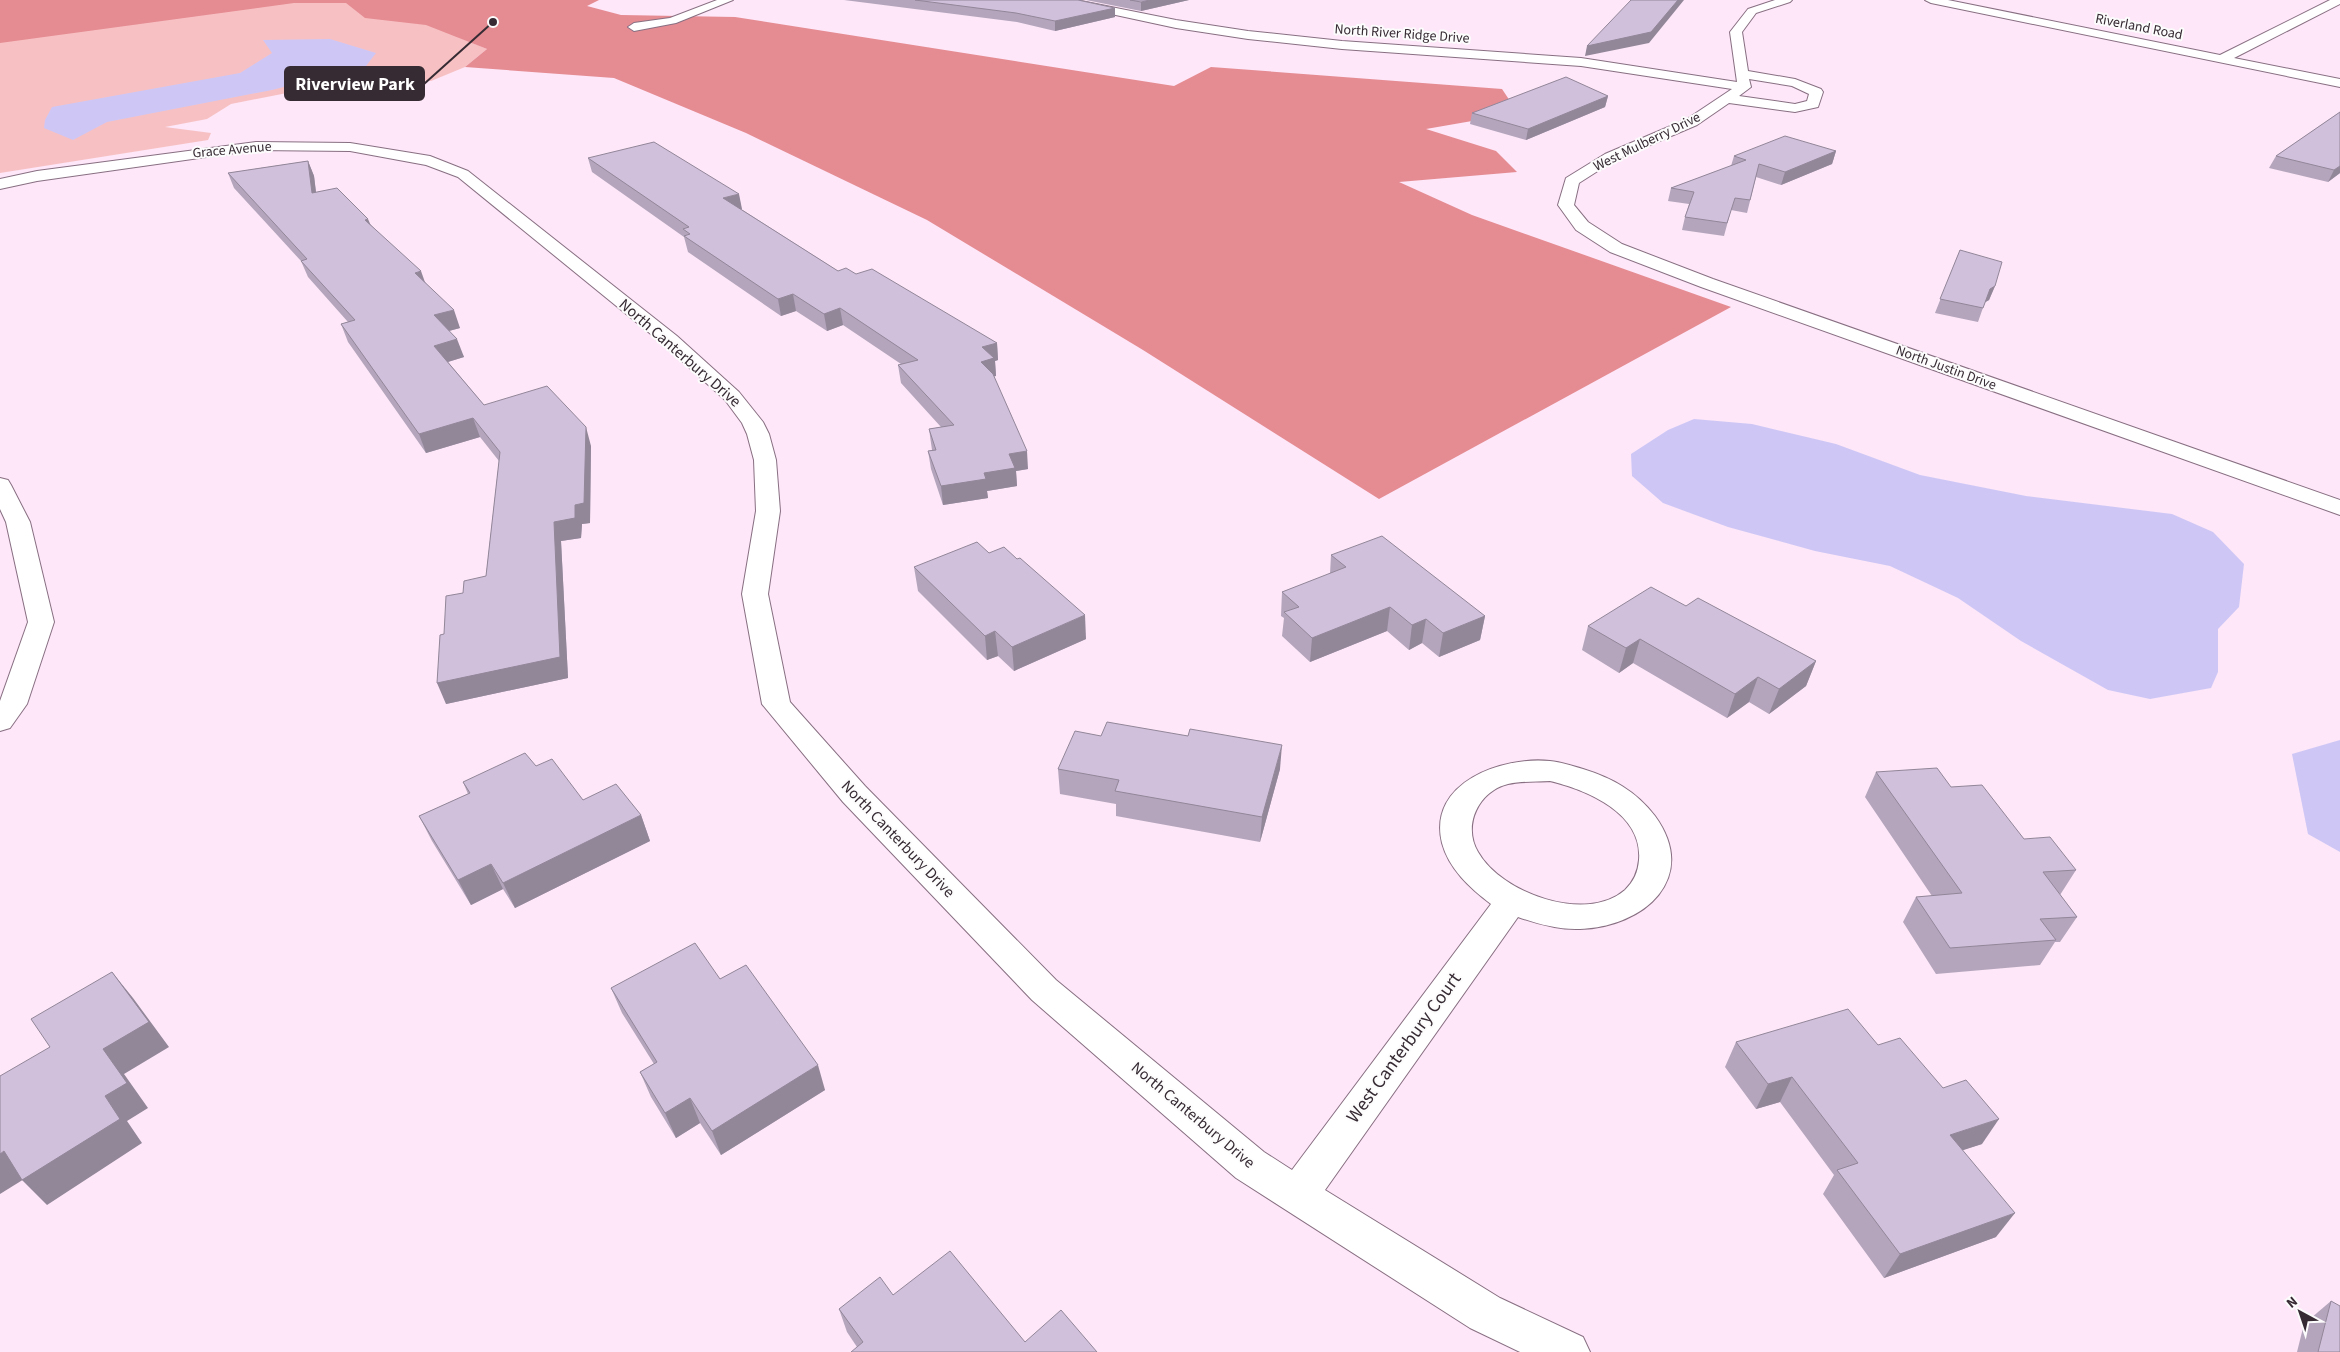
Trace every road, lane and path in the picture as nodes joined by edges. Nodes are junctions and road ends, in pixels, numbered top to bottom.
1 (727, 0) edge
2 (1060, 0) edge
3 (1786, 0) edge
4 (1931, 0) edge
5 (2339, 0) edge
6 (1088, 2) edge
7 (634, 27) dead end
8 (2222, 59) junction
9 (1743, 80) junction
10 (2340, 83) edge
11 (1726, 99) junction
12 (463, 174) joint
13 (0, 184) edge
14 (1566, 205) joint
15 (0, 485) edge
16 (2340, 508) edge
17 (0, 721) edge
18 (1511, 901) junction
19 (1297, 1196) junction
20 (1568, 1352) edge

1 - 7 street
2 - 6 street, North River Ridge Drive
3 - 9 street
4 - 8 street, Riverland Road
5 - 8 street
6 - 9 street, North River Ridge Drive
8 - 10 street, Riverland Road
9 - 11 street, West Mulberry Drive
9 - 11 street, North River Ridge Drive
11 - 14 street, West Mulberry Drive
12 - 13 street, Grace Avenue
12 - 19 street, North Canterbury Drive
14 - 16 street, North Justin Drive
15 - 17 street
18 - 18 street
18 - 19 street, West Canterbury Court
19 - 20 street, North Canterbury Drive

